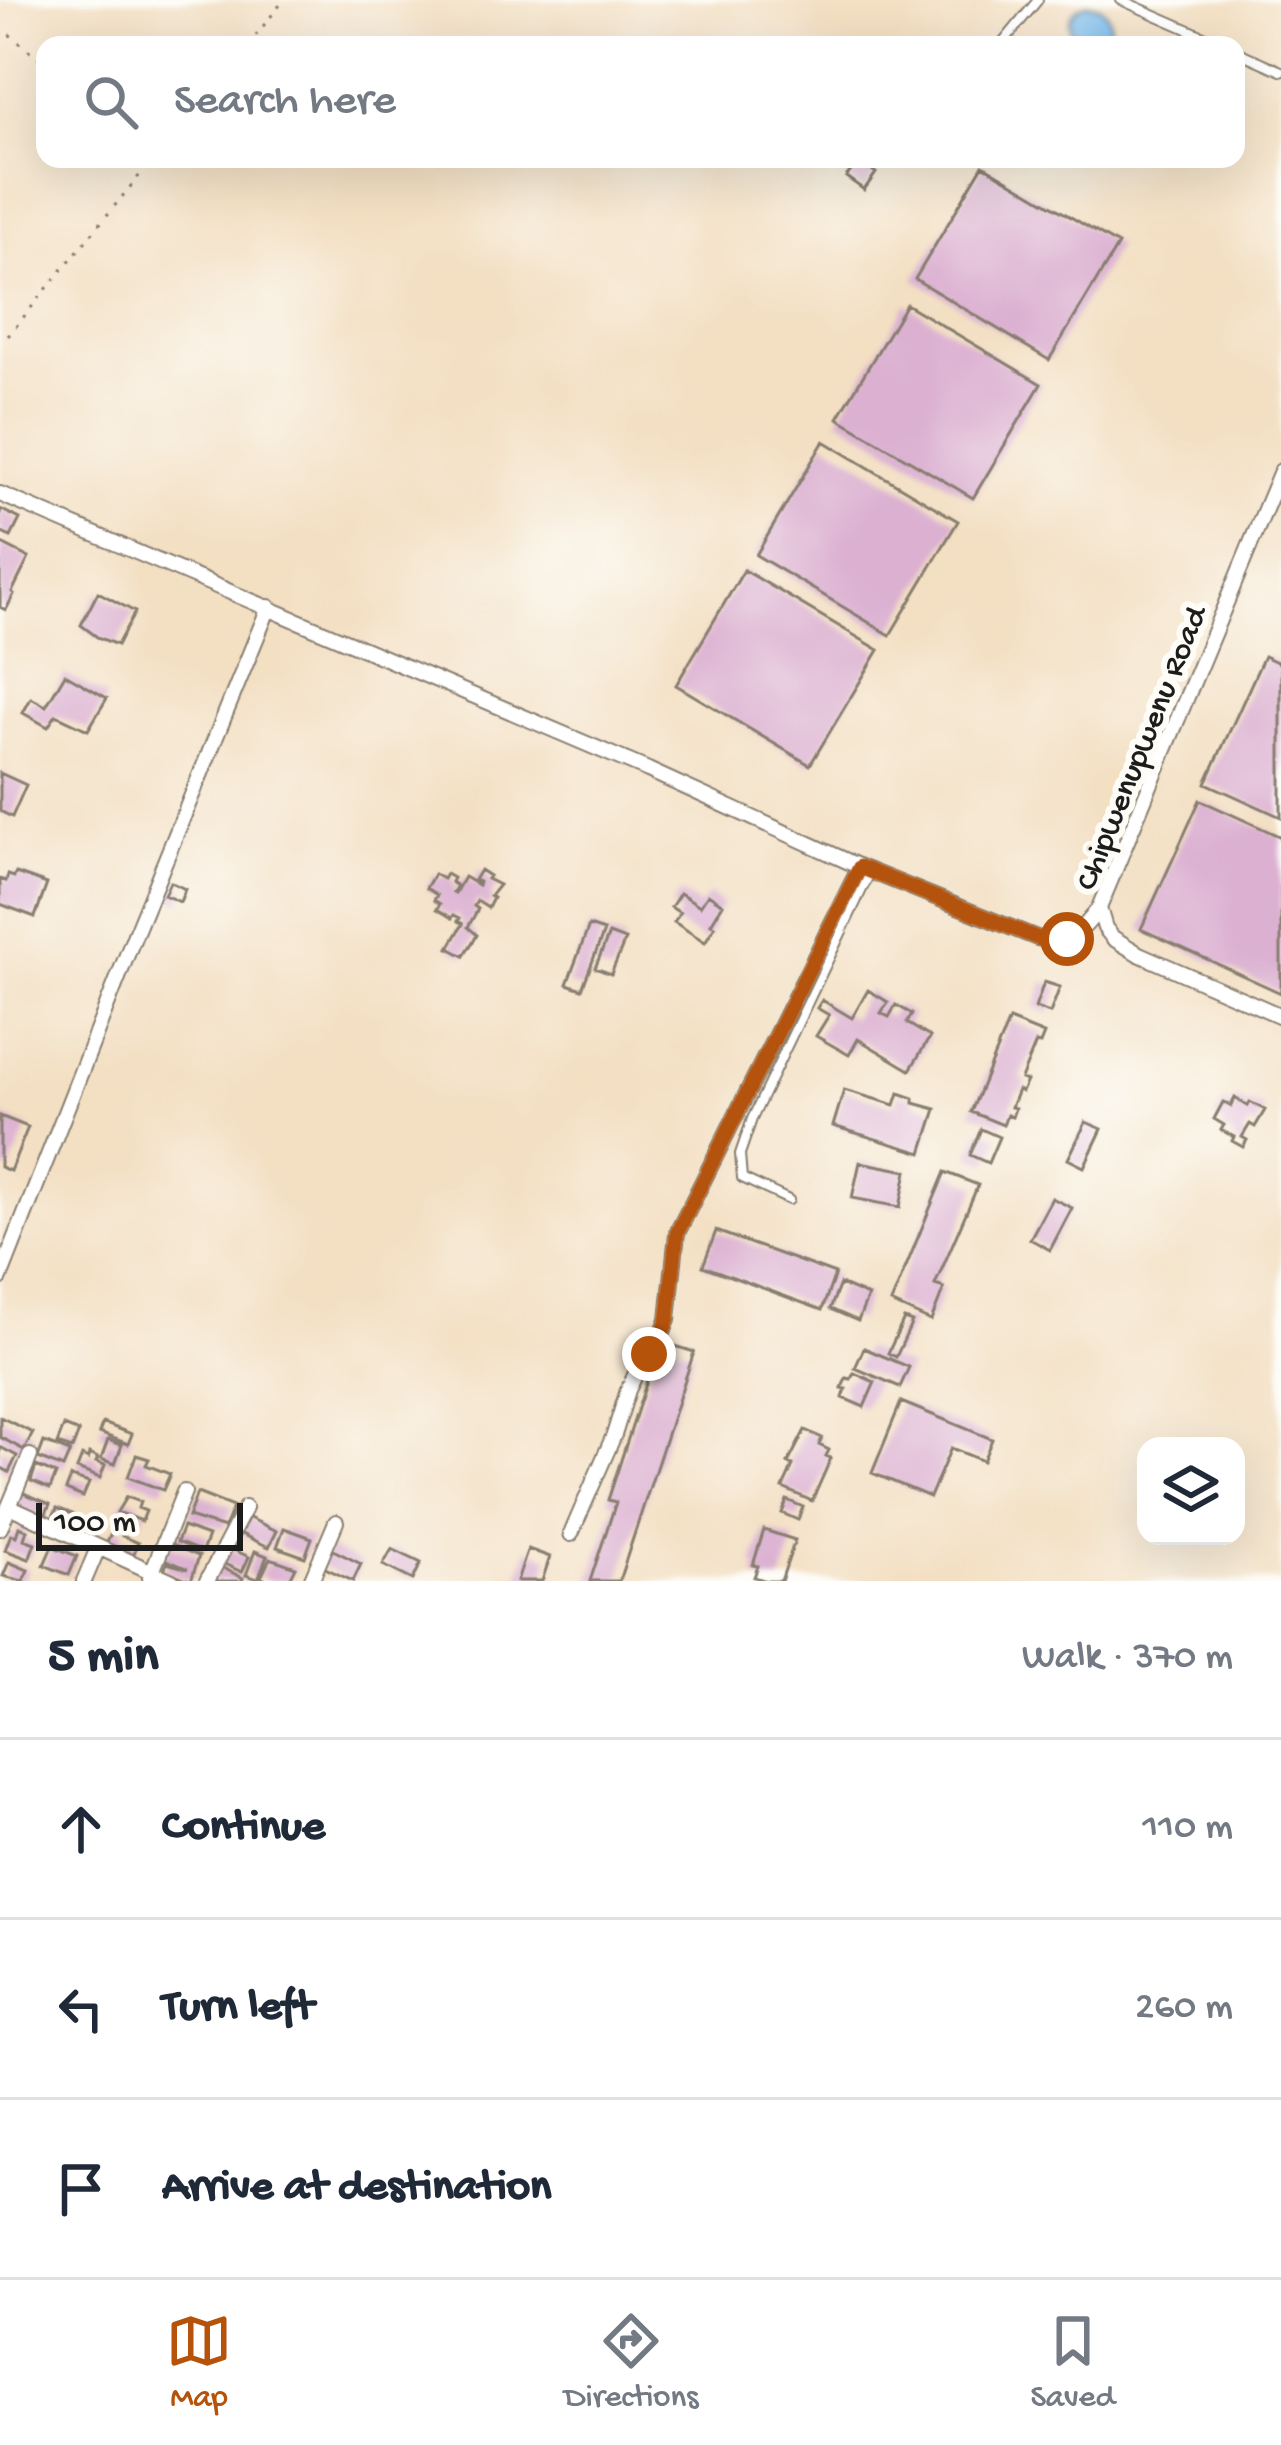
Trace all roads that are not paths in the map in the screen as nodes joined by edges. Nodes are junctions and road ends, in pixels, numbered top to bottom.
1 (1039, 0) edge
2 (1121, 0) edge
3 (1008, 36) edge
4 (1203, 36) edge
5 (1245, 55) edge
6 (1281, 70) edge
7 (1281, 471) edge
8 (0, 494) edge
9 (269, 607) junction
10 (866, 869) junction
11 (1099, 908) junction
12 (1281, 1016) edge
13 (789, 1200) dead end
14 (0, 1278) edge
15 (30, 1456) dead end
16 (184, 1492) dead end
17 (9, 1506) junction
18 (245, 1508) dead end
19 (336, 1522) dead end
20 (0, 1528) edge
21 (571, 1534) dead end
22 (98, 1548) junction
23 (150, 1577) edge
24 (84, 1581) edge
25 (172, 1581) edge
26 (207, 1581) edge
27 (311, 1581) edge

1 - 3 lane
2 - 4 lane
5 - 6 lane
7 - 11 street, Chipwenupwenu Road
8 - 9 street
9 - 10 street
9 - 14 street
10 - 11 street
10 - 13 lane
10 - 21 street
11 - 12 street, Chipwenupwenu Road
15 - 17 street
16 - 23 street
17 - 20 street
17 - 22 street
18 - 26 street
19 - 27 street
22 - 23 street
22 - 24 street
23 - 25 street

